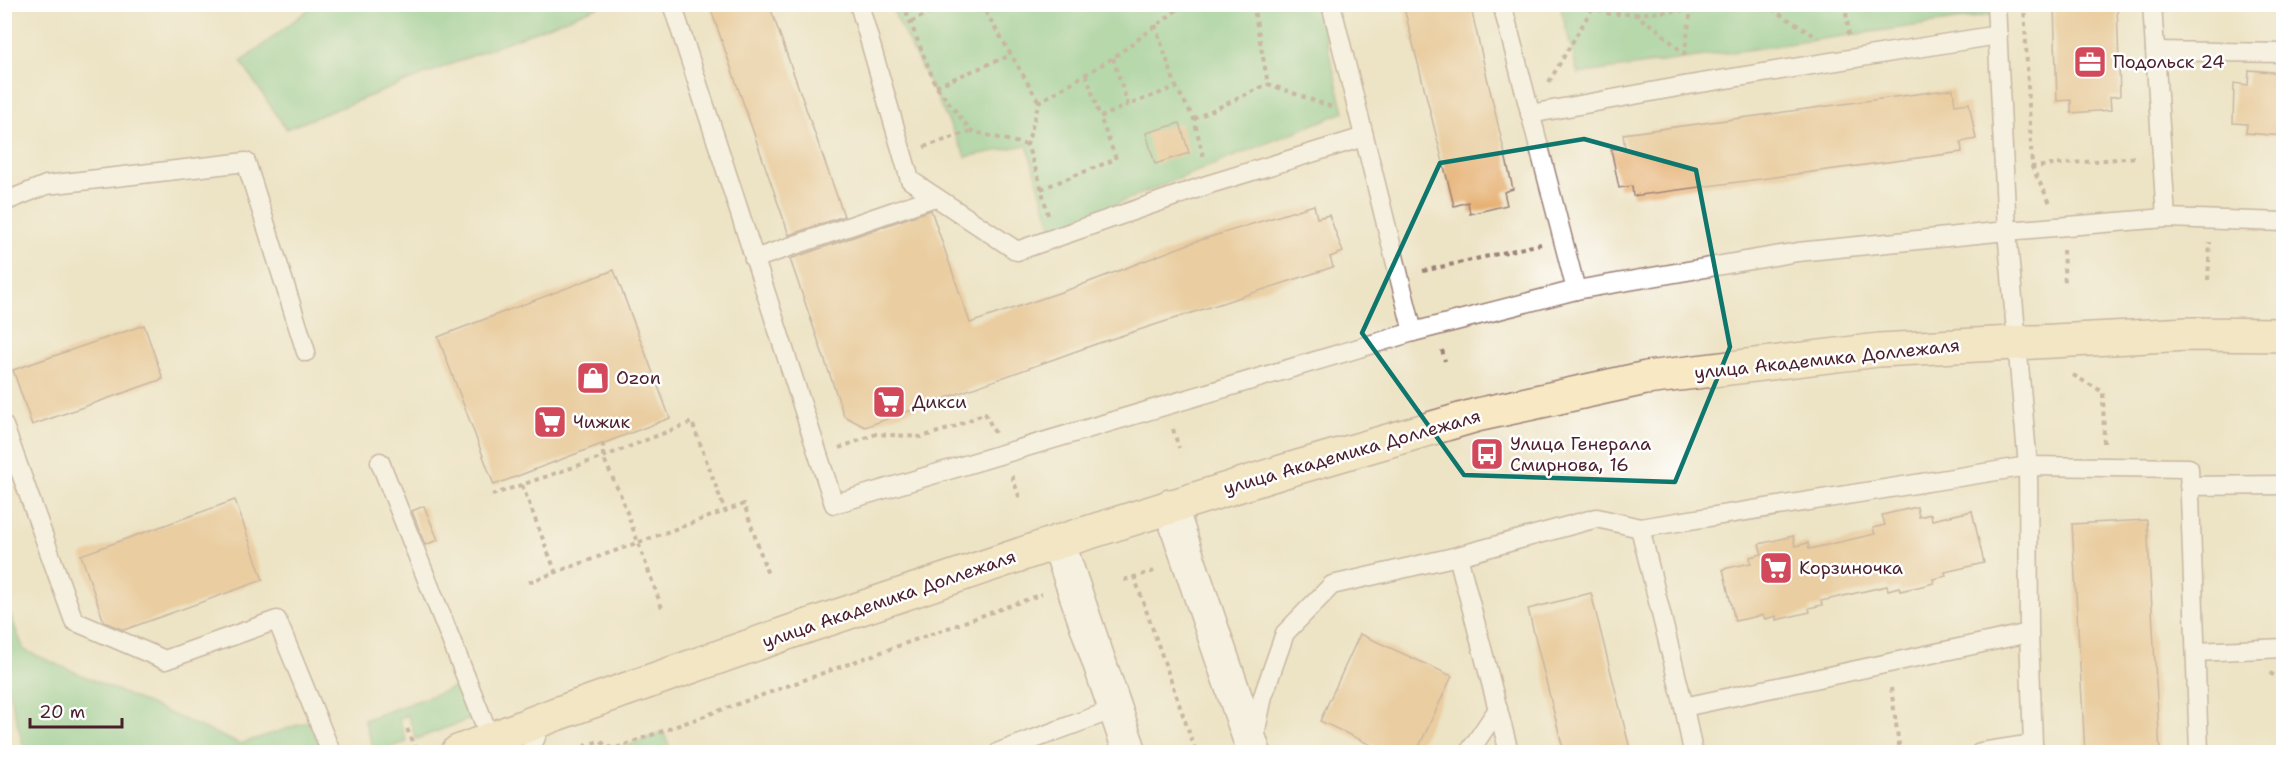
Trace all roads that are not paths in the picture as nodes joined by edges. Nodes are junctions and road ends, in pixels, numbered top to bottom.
1 (672, 4) edge
2 (859, 4) edge
3 (1331, 4) edge
4 (1502, 4) edge
5 (1996, 4) edge
6 (2152, 4) edge
7 (1998, 35) junction
8 (2155, 51) junction
9 (2283, 53) edge
10 (1530, 114) junction
11 (1364, 137) junction
12 (935, 197) junction
13 (4, 202) edge
14 (2166, 218) junction
15 (2283, 222) edge
16 (2007, 231) junction
17 (753, 254) junction
18 (1576, 290) junction
19 (1413, 332) junction
20 (2283, 335) edge
21 (2017, 342) junction
22 (306, 352) dead end
23 (4, 426) edge
24 (380, 462) dead end
25 (2028, 465) junction
26 (2283, 485) edge
27 (2189, 486) junction
28 (1170, 506) junction
29 (1640, 528) junction
30 (1058, 542) junction
31 (1458, 556) junction
32 (2029, 633) junction
33 (2283, 648) edge
34 (2196, 652) junction
35 (1684, 707) junction
36 (1115, 709) junction
37 (1498, 709) junction
38 (543, 719) junction
39 (493, 746) edge
40 (1257, 751) edge
41 (331, 753) edge
42 (458, 753) edge
43 (530, 753) edge
44 (999, 753) edge
45 (1130, 753) edge
46 (1469, 753) edge
47 (1509, 753) edge
48 (1693, 753) edge
49 (1981, 753) edge
50 (2199, 753) edge

1 - 17 lane
2 - 12 lane
3 - 11 lane
4 - 10 lane
5 - 7 lane
6 - 8 lane
7 - 10 lane
7 - 16 lane
8 - 9 lane
8 - 14 lane
10 - 18 lane
11 - 12 lane
11 - 19 lane
12 - 17 lane
13 - 22 lane
14 - 15 lane
14 - 16 lane
16 - 18 lane
16 - 21 lane
17 - 19 lane
18 - 19 lane
20 - 21 main road, улица Академика Доллежаля
21 - 25 lane
21 - 28 main road, улица Академика Доллежаля
23 - 41 lane
24 - 39 lane
25 - 27 lane
25 - 29 lane
25 - 32 lane
26 - 27 lane
27 - 34 lane
28 - 30 main road, улица Академика Доллежаля
28 - 40 street
29 - 31 lane
29 - 35 lane
30 - 36 street
30 - 38 main road, улица Академика Доллежаля
31 - 37 lane
31 - 40 lane
32 - 35 lane
32 - 49 lane
33 - 34 lane
34 - 50 lane
35 - 48 lane
36 - 44 lane
36 - 45 street
37 - 46 lane
37 - 47 lane
38 - 39 main road, улица Академика Доллежаля
38 - 43 lane
39 - 42 main road, улица Академика Доллежаля

